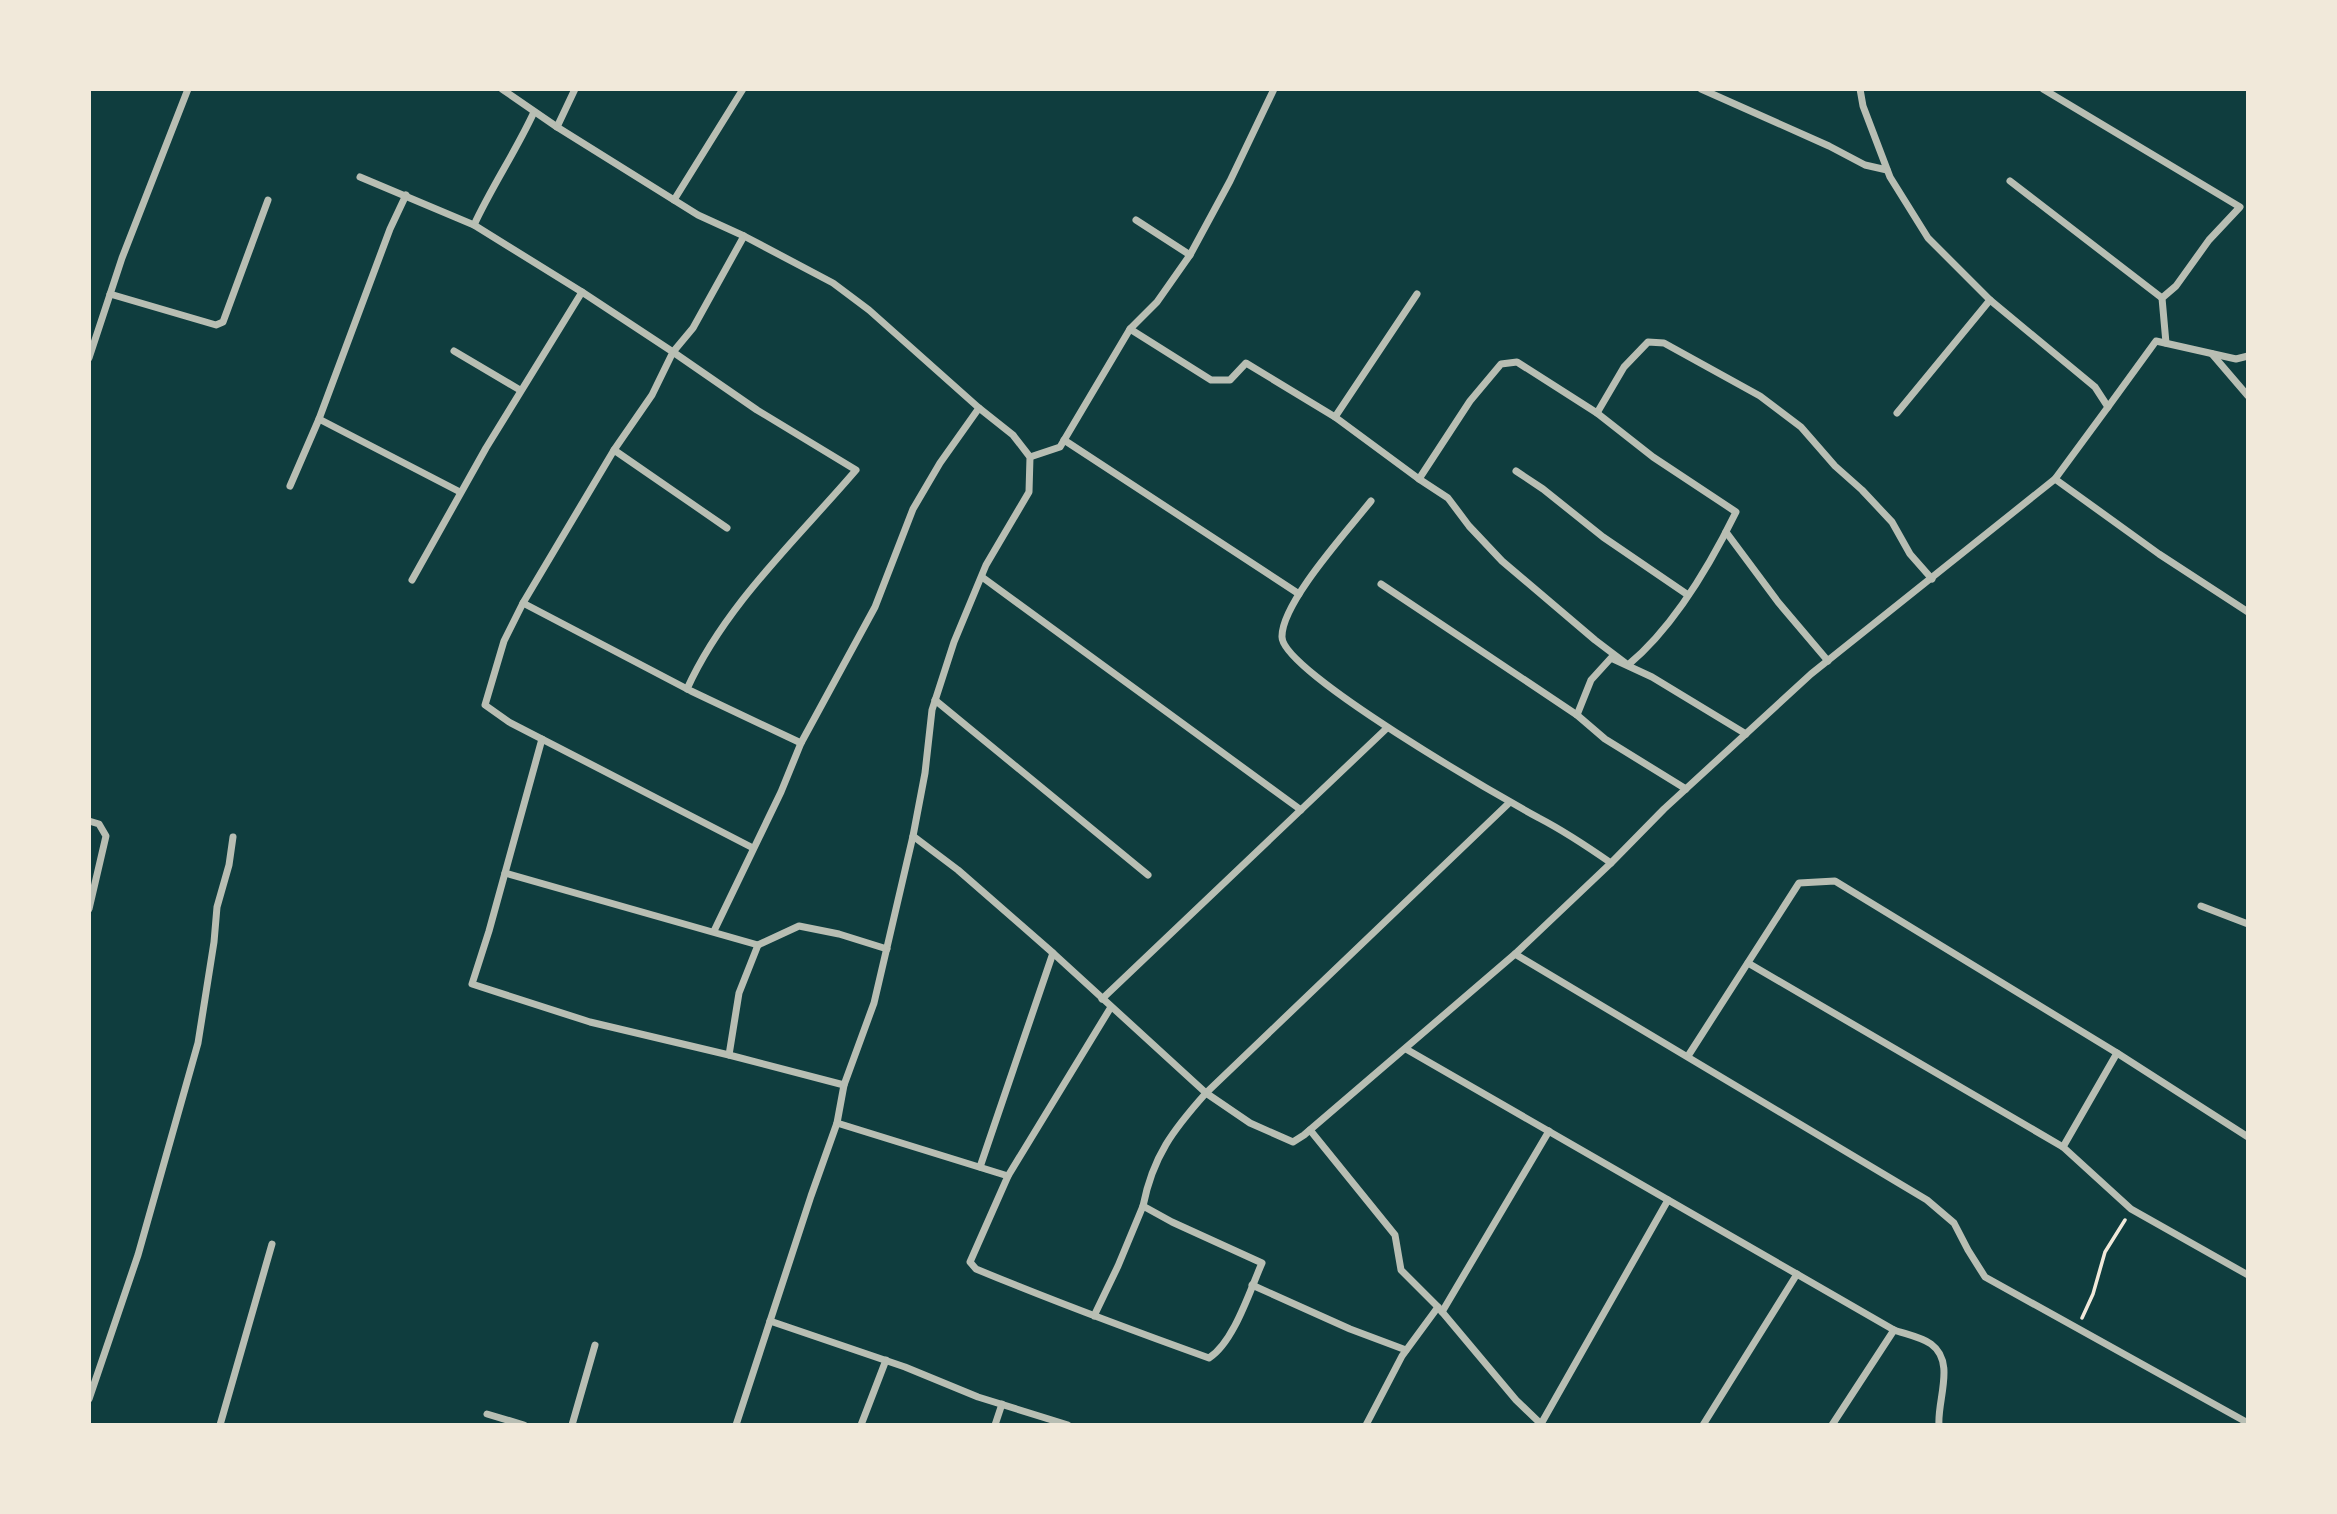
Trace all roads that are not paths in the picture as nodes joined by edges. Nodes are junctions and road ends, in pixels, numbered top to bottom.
1 (188, 89) edge
2 (502, 89) edge
3 (575, 89) edge
4 (743, 89) edge
5 (1274, 89) edge
6 (1701, 89) edge
7 (1860, 89) edge
8 (2043, 89) edge
9 (534, 112) junction
10 (557, 127) junction
11 (1887, 170) junction
12 (360, 177) dead end
13 (2010, 181) dead end
14 (406, 195) junction
15 (268, 200) dead end
16 (674, 200) junction
17 (1136, 220) dead end
18 (474, 225) junction
19 (744, 236) junction
20 (1190, 255) junction
21 (582, 292) junction
22 (110, 294) junction
23 (1417, 294) dead end
24 (2162, 298) junction
25 (1990, 300) junction
26 (1130, 329) junction
27 (2166, 343) junction
28 (454, 351) dead end
29 (673, 352) junction
30 (2212, 353) junction
31 (2248, 356) edge
32 (89, 358) edge
33 (520, 390) junction
34 (2248, 396) edge
35 (2108, 407) junction
36 (979, 408) junction
37 (1597, 413) junction
38 (1897, 413) dead end
39 (1335, 417) junction
40 (319, 419) junction
41 (1064, 440) junction
42 (614, 450) junction
43 (1030, 457) junction
44 (1516, 471) dead end
45 (1419, 479) junction
46 (2055, 479) junction
47 (290, 486) dead end
48 (460, 492) junction
49 (1371, 501) dead end
50 (727, 528) dead end
51 (1726, 532) junction
52 (982, 577) junction
53 (1931, 579) junction
54 (412, 580) dead end
55 (1381, 584) dead end
56 (1299, 594) junction
57 (1688, 595) junction
58 (523, 603) junction
59 (2248, 612) edge
60 (1828, 661) junction
61 (1628, 665) junction
62 (687, 689) junction
63 (935, 700) junction
64 (1577, 715) junction
65 (1387, 728) junction
66 (1746, 734) junction
67 (542, 739) junction
68 (801, 743) junction
69 (1686, 789) junction
70 (1509, 803) junction
71 (1301, 810) junction
72 (89, 821) edge
73 (913, 835) junction
74 (233, 837) dead end
75 (753, 848) junction
76 (1611, 863) junction
77 (505, 873) junction
78 (1148, 876) dead end
79 (2200, 906) dead end
80 (89, 909) edge
81 (2248, 924) edge
82 (714, 931) junction
83 (758, 945) junction
84 (887, 949) junction
85 (1053, 953) junction
86 (1516, 954) junction
87 (1748, 963) junction
88 (1102, 999) junction
89 (1111, 1007) junction
90 (1406, 1049) junction
91 (2118, 1053) junction
92 (729, 1055) junction
93 (1688, 1056) junction
94 (844, 1085) junction
95 (1206, 1093) junction
96 (838, 1123) junction
97 (1310, 1130) junction
98 (1549, 1131) junction
99 (2248, 1137) edge
100 (2063, 1147) junction
101 (980, 1167) junction
102 (1009, 1176) junction
103 (1668, 1200) junction
104 (1143, 1206) junction
105 (272, 1244) dead end
106 (1797, 1274) junction
107 (2248, 1275) edge
108 (1252, 1285) junction
109 (1440, 1310) junction
110 (1094, 1316) junction
111 (770, 1321) junction
112 (1894, 1330) junction
113 (595, 1345) dead end
114 (1406, 1350) junction
115 (886, 1360) junction
116 (89, 1399) edge
117 (1002, 1404) junction
118 (487, 1414) dead end
119 (2248, 1423) edge
120 (1541, 1424) edge
121 (220, 1425) edge
122 (524, 1425) edge
123 (572, 1425) edge
124 (736, 1425) edge
125 (861, 1425) edge
126 (995, 1425) edge
127 (1068, 1425) edge
128 (1366, 1425) edge
129 (1703, 1425) edge
130 (1832, 1425) edge
131 (1939, 1425) edge

1 - 22 street
2 - 9 street
3 - 10 street
4 - 16 street
5 - 20 street
6 - 11 street
7 - 11 street
8 - 24 street
9 - 10 street
9 - 18 street
10 - 16 street
11 - 25 street
12 - 14 street
13 - 24 street
14 - 18 street
14 - 40 street
15 - 22 street
16 - 19 street
17 - 20 street
18 - 21 street
19 - 29 street
19 - 36 street
20 - 26 street
21 - 29 street
21 - 33 street
22 - 32 street
23 - 39 street
24 - 27 street
25 - 35 street
25 - 38 street
26 - 39 street
26 - 41 street
27 - 30 street
27 - 35 street
28 - 33 street
29 - 42 street
29 - 62 street
30 - 31 street
30 - 34 street
33 - 48 street
35 - 46 street
36 - 43 street
36 - 68 street
37 - 45 street
37 - 51 street
37 - 53 street
39 - 45 street
40 - 47 street
40 - 48 street
41 - 43 street
41 - 56 street
42 - 50 street
42 - 58 street
43 - 52 street
44 - 57 street
45 - 61 street
46 - 53 street
46 - 59 street
48 - 54 street
49 - 56 street
51 - 57 street
51 - 60 street
52 - 63 street
52 - 71 street
53 - 60 street
55 - 64 street
56 - 65 street
57 - 61 street
58 - 62 street
58 - 67 street
60 - 66 street
61 - 64 street
61 - 66 street
62 - 68 street
63 - 73 street
63 - 78 street
64 - 69 street
65 - 70 street
65 - 71 street
66 - 69 street
67 - 75 street
67 - 77 street
68 - 75 street
69 - 76 street
70 - 76 street
70 - 95 street
71 - 88 street
72 - 80 street
73 - 84 street
73 - 85 street
74 - 116 street
75 - 82 street
76 - 86 street
77 - 82 street
77 - 92 street
79 - 81 street
82 - 83 street
83 - 84 street
83 - 92 street
84 - 94 street
85 - 88 street
85 - 101 street
86 - 90 street
86 - 93 street
87 - 91 street
87 - 93 street
87 - 100 street
88 - 89 street
89 - 95 street
89 - 102 street
90 - 97 street
90 - 98 street
91 - 99 street
91 - 100 street
92 - 94 street
93 - 119 street
94 - 96 street
95 - 97 street
95 - 104 street
96 - 101 street
96 - 111 street
97 - 109 street
98 - 103 street
98 - 109 street
100 - 107 street
101 - 102 street
102 - 110 street
103 - 106 street
103 - 120 street
104 - 108 street
104 - 110 street
105 - 121 street
106 - 112 street
106 - 129 street
108 - 110 street
108 - 114 street
109 - 114 street
109 - 120 street
111 - 115 street
111 - 124 street
112 - 130 street
112 - 131 street
113 - 123 street
114 - 128 street
115 - 117 street
115 - 125 street
117 - 126 street
117 - 127 street
118 - 122 street

